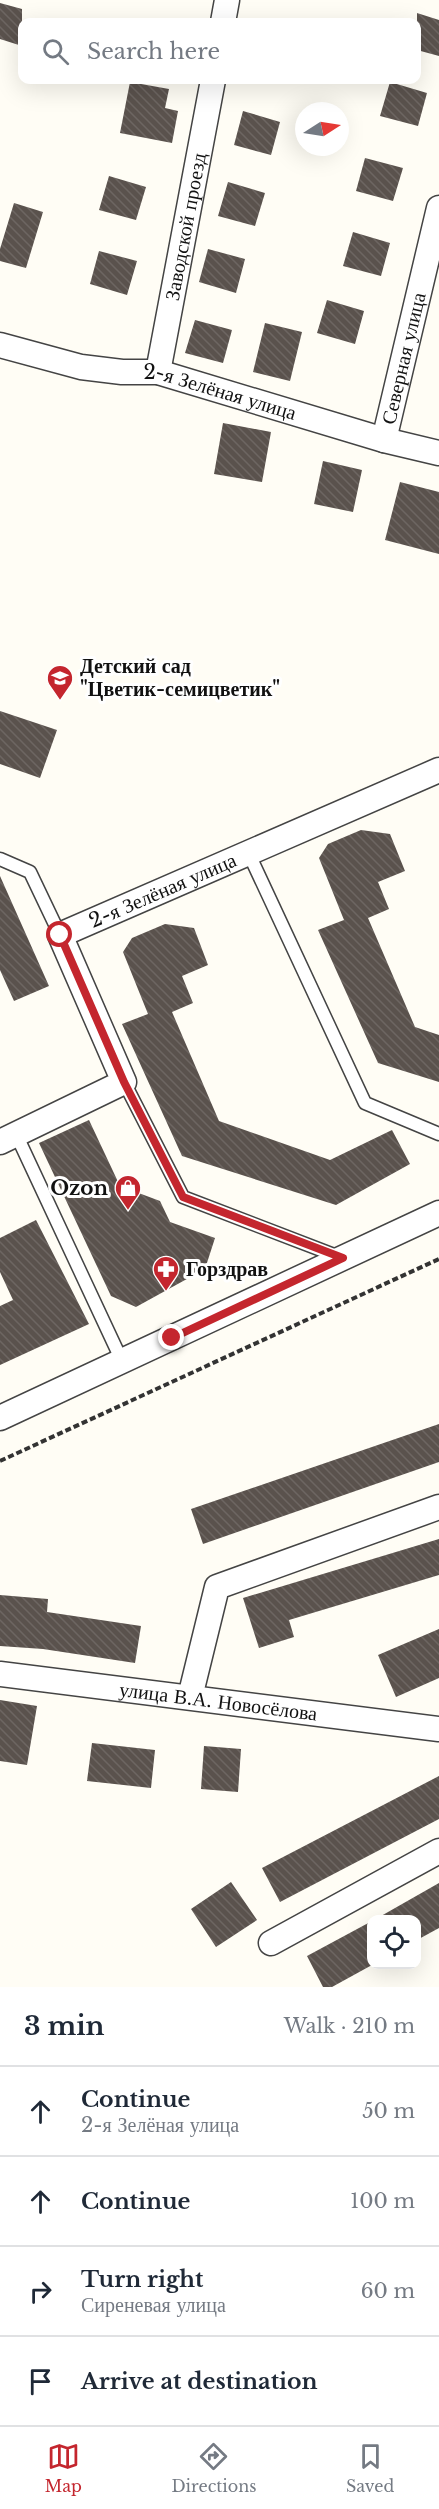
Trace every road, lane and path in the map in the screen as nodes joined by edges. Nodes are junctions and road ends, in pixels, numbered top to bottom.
1 (227, 0) edge
2 (224, 18) edge
3 (212, 84) edge
4 (439, 208) edge
5 (0, 345) edge
6 (158, 372) junction
7 (384, 440) junction
8 (439, 453) edge
9 (439, 770) edge
10 (248, 852) junction
11 (0, 859) edge
12 (60, 935) junction
13 (124, 1082) junction
14 (439, 1134) edge
15 (8, 1138) edge
16 (439, 1213) edge
17 (343, 1258) junction
18 (439, 1258) edge
19 (122, 1361) junction
20 (0, 1418) edge
21 (0, 1461) edge
22 (439, 1507) edge
23 (0, 1674) edge
24 (190, 1698) junction
25 (439, 1729) edge
26 (439, 1851) edge
27 (271, 1943) dead end

1 - 2 street
3 - 6 street, Заводской проезд
4 - 7 street, Северная улица
5 - 6 street, 2-я Зелёная улица
6 - 7 street, 2-я Зелёная улица
7 - 8 street, 2-я Зелёная улица
9 - 10 street, 2-я Зелёная улица
10 - 12 street, 2-я Зелёная улица
10 - 14 lane
11 - 12 lane
12 - 13 street
13 - 15 street
13 - 17 lane
15 - 19 lane
16 - 17 street
17 - 19 street
18 - 21 path
19 - 20 street
22 - 24 street
23 - 24 street, улица В.А. Новосёлова
24 - 25 street, улица В.А. Новосёлова
26 - 27 street

